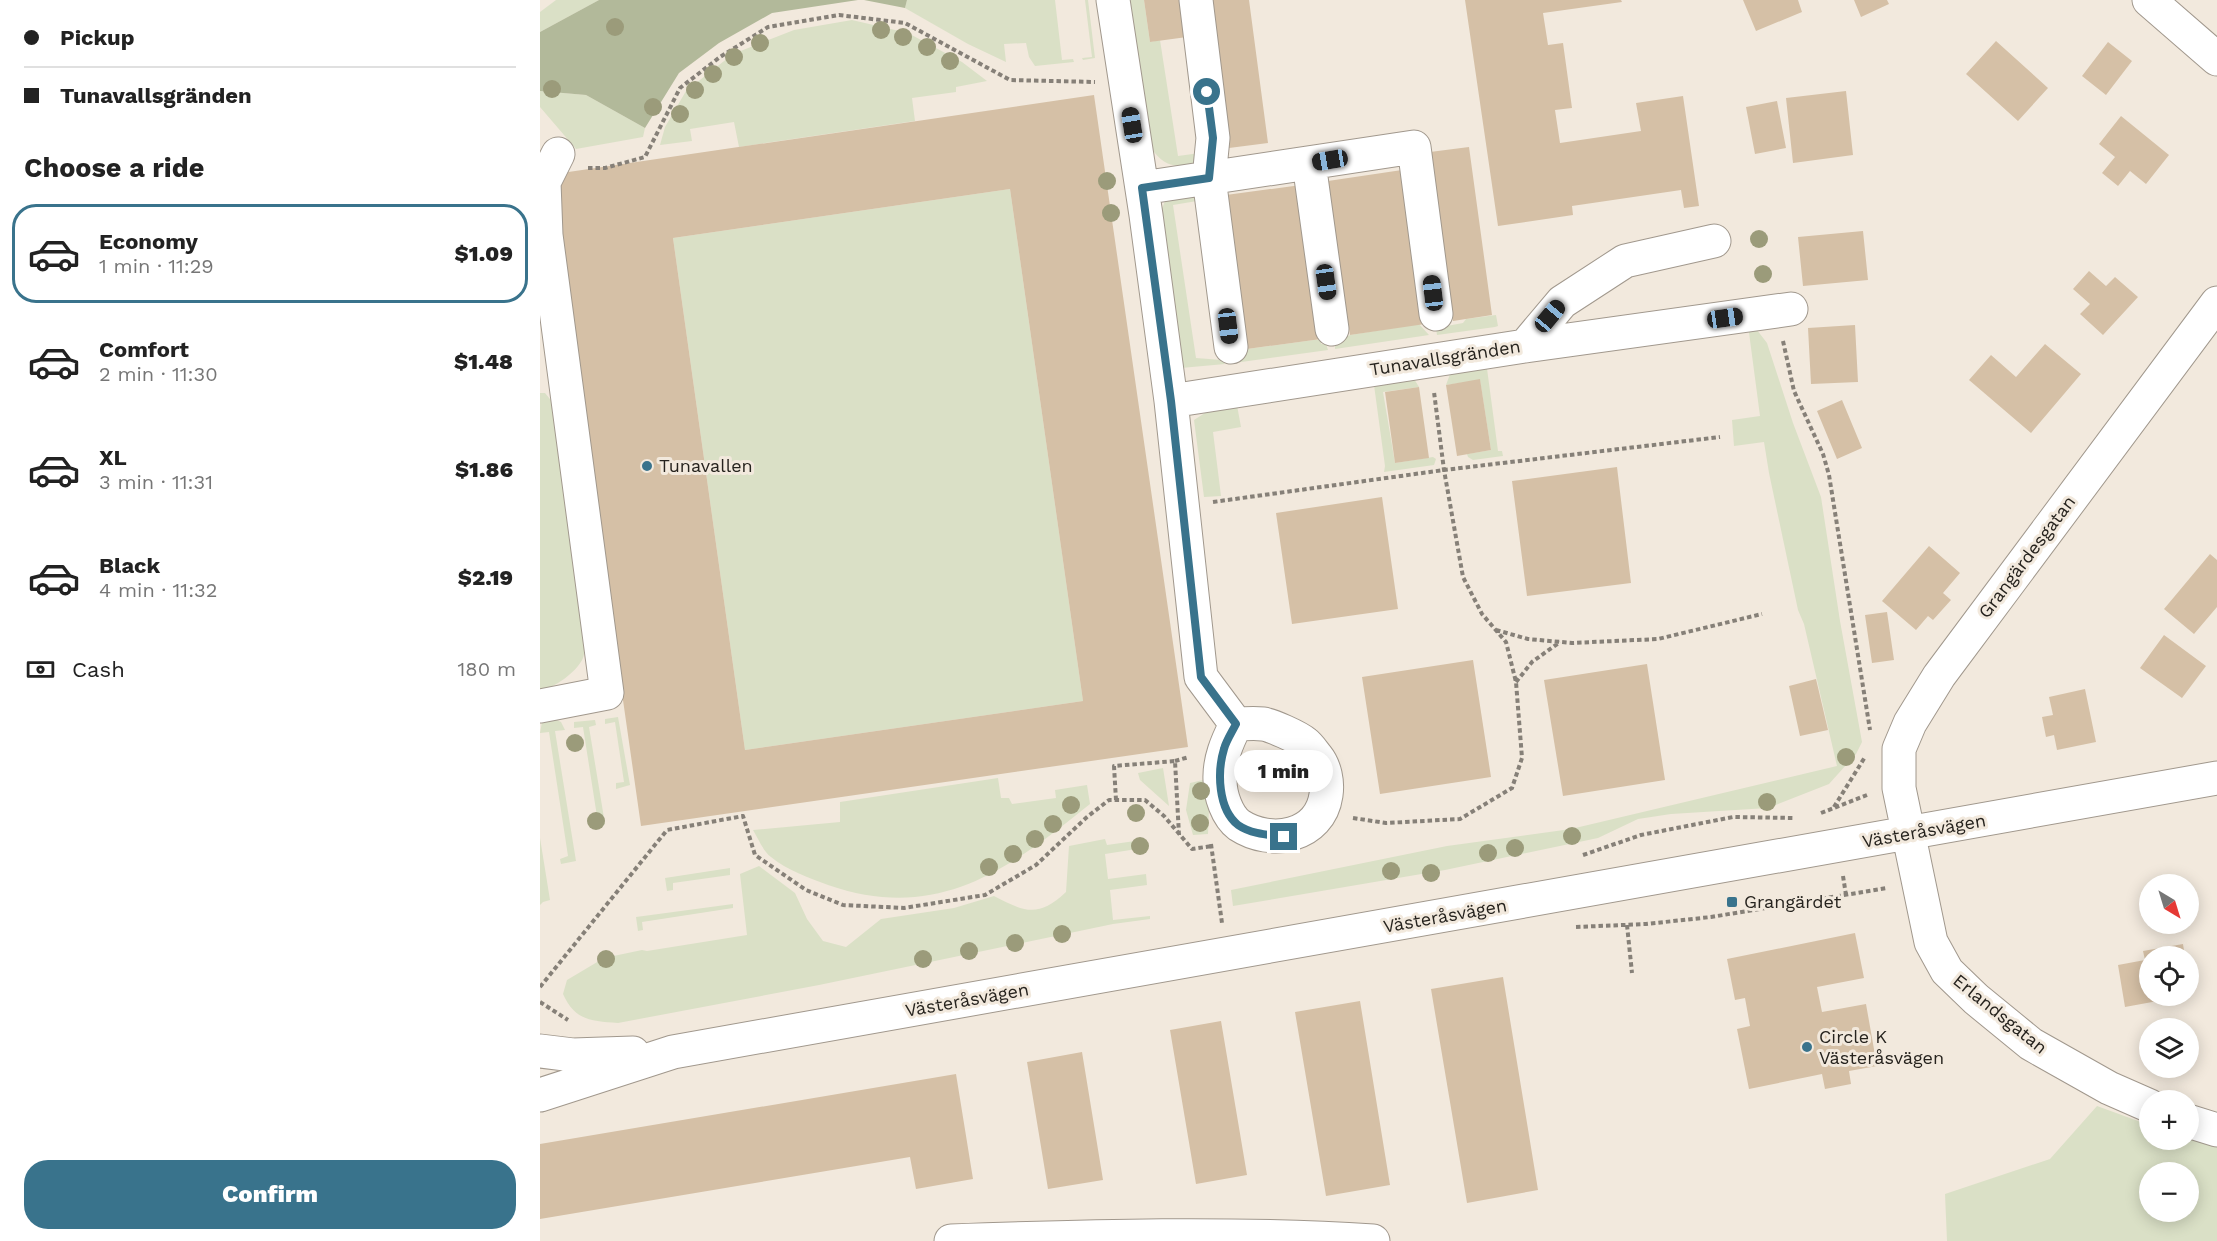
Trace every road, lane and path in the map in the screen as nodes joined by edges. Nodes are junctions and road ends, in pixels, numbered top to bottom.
1 (1113, 0) edge
2 (1196, 0) edge
3 (2149, 0) edge
4 (2217, 59) edge
5 (1125, 83) junction
6 (558, 154) joint
7 (1308, 163) junction
8 (1209, 178) junction
9 (1142, 188) junction
10 (1714, 241) dead end
11 (2217, 303) edge
12 (1786, 309) joint
13 (1436, 314) dead end
14 (1332, 329) dead end
15 (1525, 346) junction
16 (1231, 347) dead end
17 (1430, 361) junction
18 (553, 383) edge
19 (1171, 401) junction
20 (1720, 437) dead end
21 (1444, 470) junction
22 (1182, 506) junction
23 (1762, 614) dead end
24 (1496, 630) junction
25 (1560, 642) junction
26 (1516, 682) junction
27 (540, 706) edge
28 (1236, 724) junction
29 (1870, 739) dead end
30 (1866, 754) dead end
31 (2217, 778) edge
32 (1116, 800) junction
33 (1226, 808) junction
34 (1320, 812) junction
35 (1908, 834) junction
36 (1179, 835) junction
37 (1212, 846) junction
38 (1839, 846) junction
39 (1918, 883) junction
40 (1845, 895) junction
41 (1222, 924) dead end
42 (1627, 925) junction
43 (1572, 927) dead end
44 (1632, 973) dead end
45 (540, 987) edge
46 (540, 1051) edge
47 (673, 1052) junction
48 (540, 1095) edge
49 (2139, 1101) edge
50 (2199, 1124) edge
51 (2217, 1130) edge
52 (951, 1241) edge
53 (1373, 1241) edge

1 - 5 street
2 - 8 street
3 - 4 street
5 - 6 path
5 - 9 street
6 - 18 street
7 - 8 street
7 - 13 street
7 - 14 street
8 - 9 street
8 - 16 street
9 - 19 street
10 - 15 street
11 - 35 street, Grangärdesgatan
12 - 15 street, Tunavallsgränden
12 - 29 path
15 - 17 street, Tunavallsgränden
17 - 19 street, Tunavallsgränden
17 - 21 path
18 - 27 street
19 - 22 street
20 - 21 path
21 - 22 path
21 - 24 path
22 - 28 street
23 - 25 path
24 - 25 path
24 - 26 path
25 - 26 path
26 - 34 path
28 - 33 street
28 - 34 street
30 - 38 path
31 - 35 street, Västeråsvägen
32 - 36 path
32 - 36 path
32 - 45 path
33 - 34 street
33 - 37 path
35 - 38 street, Västeråsvägen
35 - 39 street, Erlandsgatan
36 - 37 path
37 - 41 path
38 - 40 path
38 - 47 street, Västeråsvägen
39 - 40 path
39 - 49 street, Erlandsgatan
40 - 42 path
42 - 43 path
42 - 44 path
46 - 47 street, Västeråsvägen
47 - 48 street, Västeråsvägen
50 - 51 street
52 - 53 street

